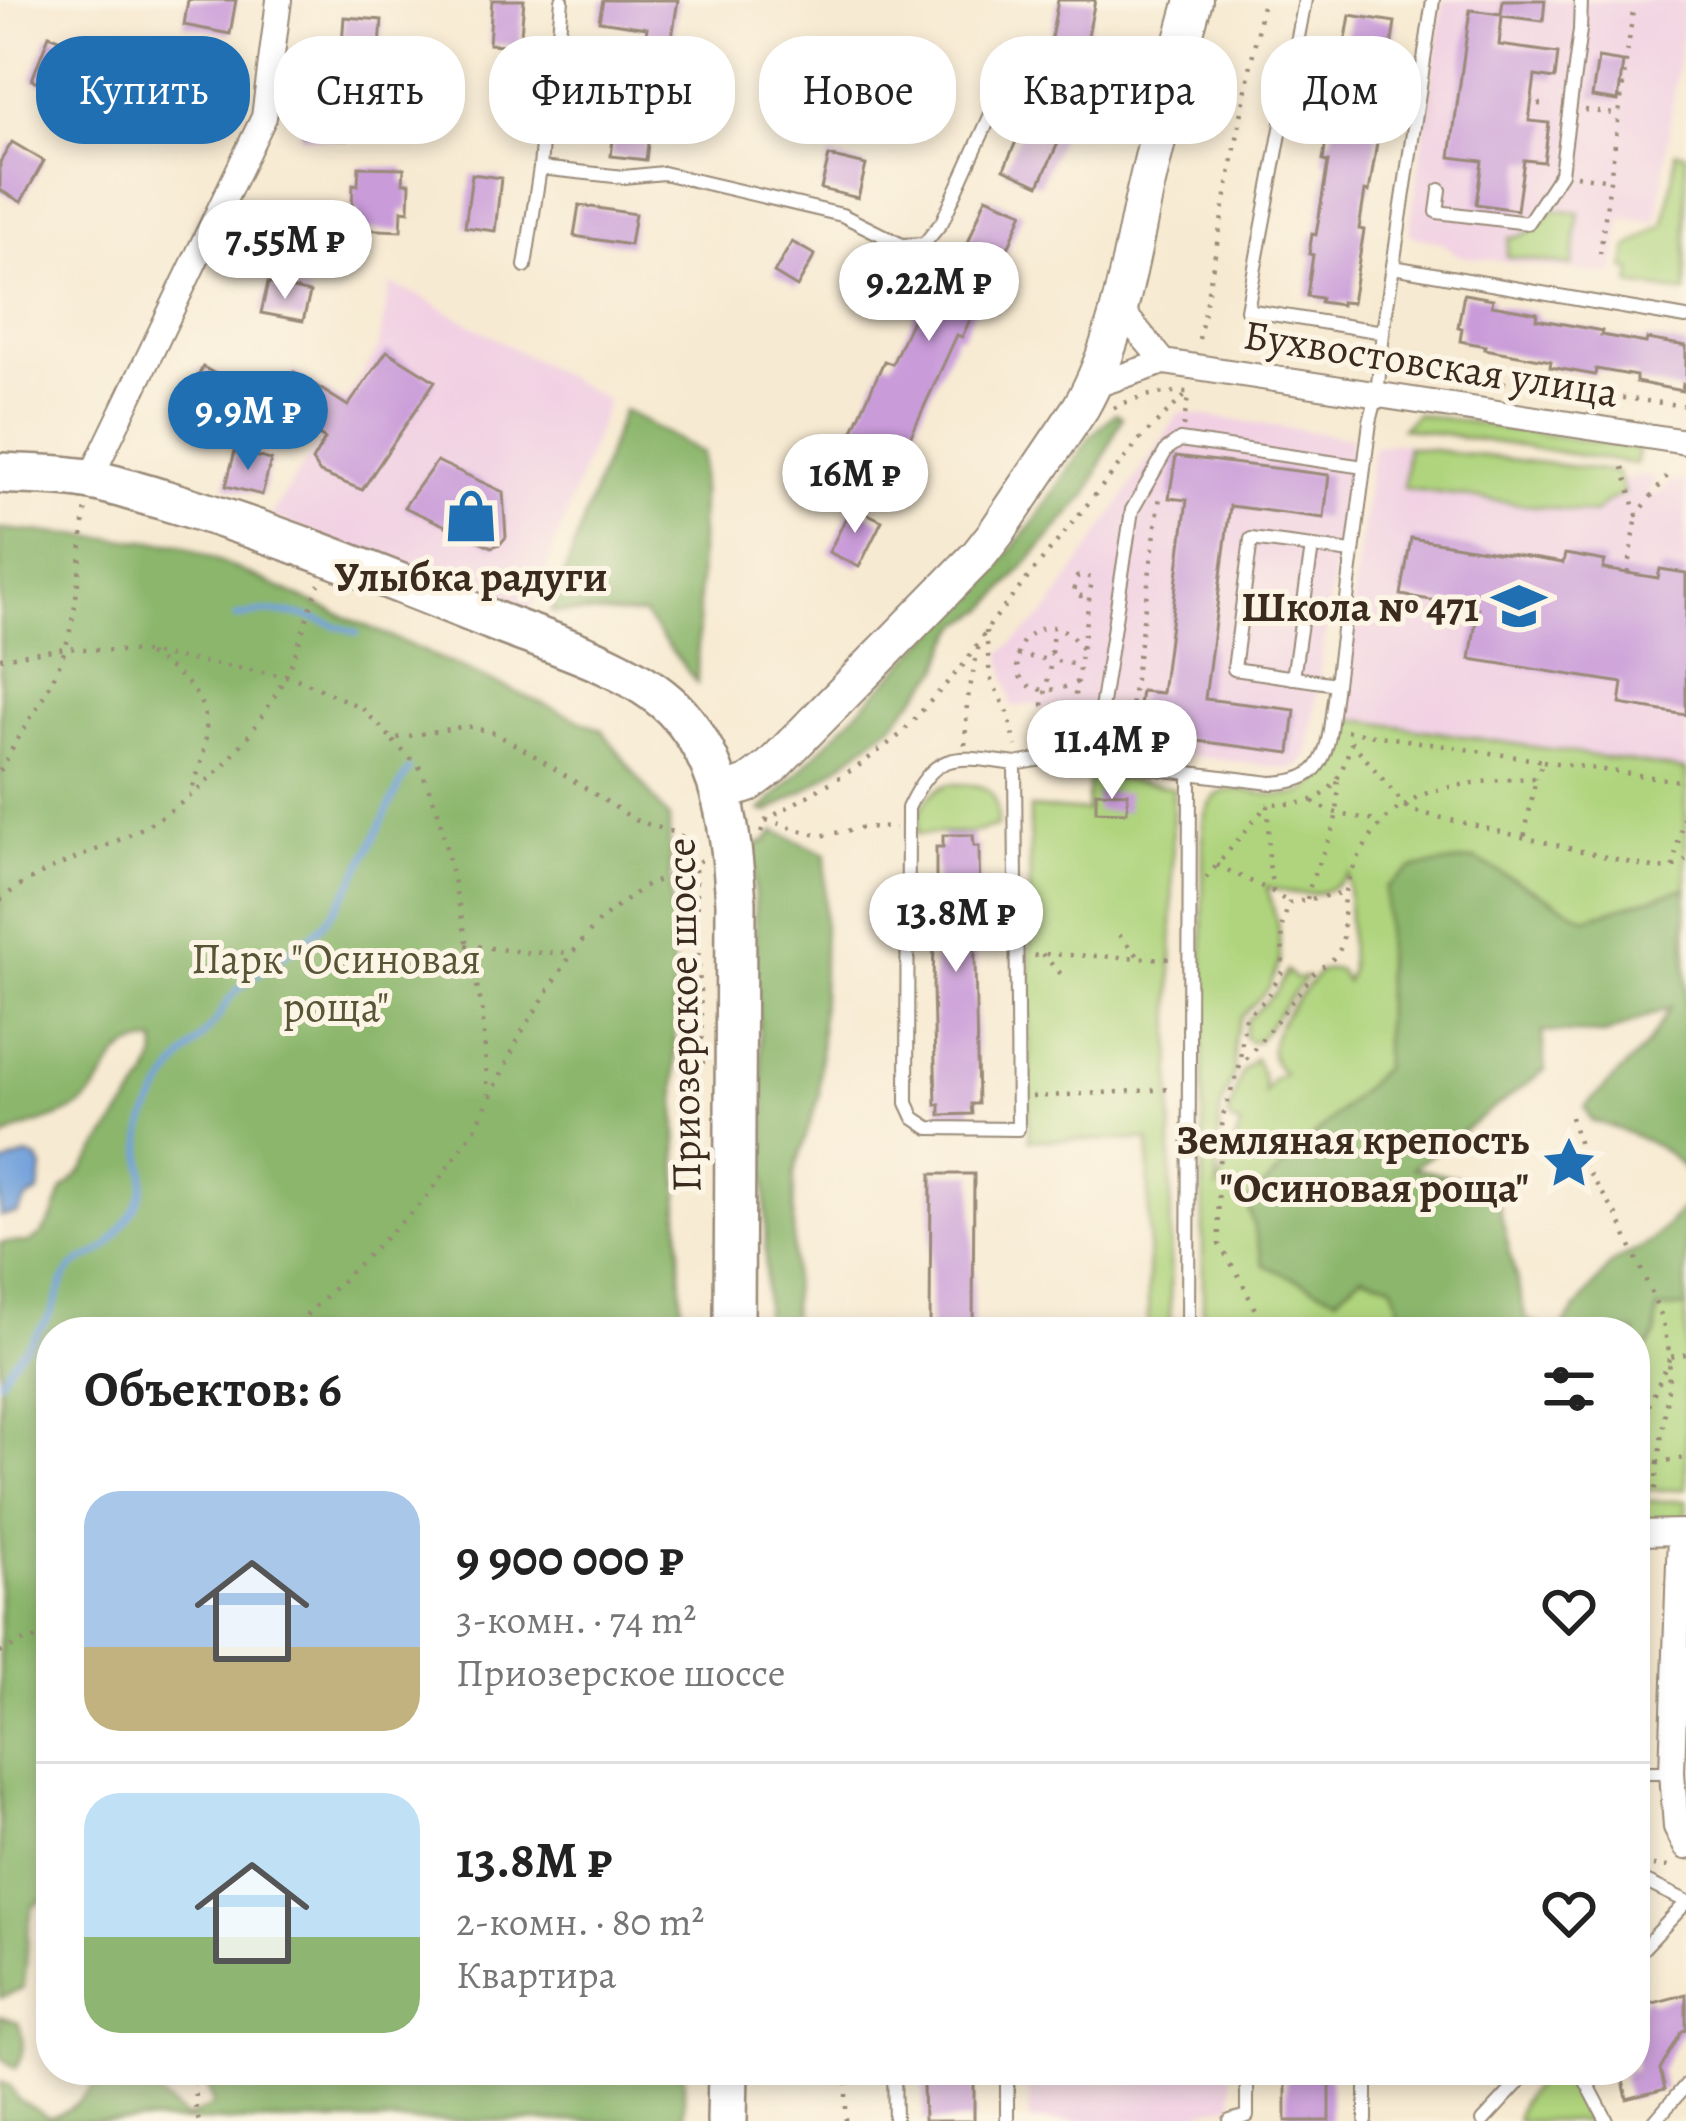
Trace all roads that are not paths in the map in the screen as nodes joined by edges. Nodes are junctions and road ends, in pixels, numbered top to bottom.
1 (279, 0) edge
2 (562, 0) edge
3 (1194, 0) edge
4 (1305, 0) edge
5 (1433, 0) edge
6 (1581, 0) edge
7 (1184, 36) edge
8 (980, 139) edge
9 (1156, 144) edge
10 (540, 168) junction
11 (1440, 190) dead end
12 (525, 266) dead end
13 (1393, 268) junction
14 (1118, 308) junction
15 (1686, 318) edge
16 (1383, 332) junction
17 (1164, 362) junction
18 (1377, 395) junction
19 (1098, 399) junction
20 (1686, 442) edge
21 (1364, 467) junction
22 (0, 473) edge
23 (90, 479) junction
24 (1312, 547) junction
25 (1352, 552) junction
26 (1293, 678) junction
27 (1336, 684) junction
28 (1093, 761) junction
29 (1015, 764) junction
30 (1190, 772) junction
31 (722, 793) junction
32 (734, 1317) edge
33 (1188, 1317) edge
34 (1650, 1533) edge
35 (1683, 1533) edge
36 (1650, 1772) edge
37 (1672, 1772) junction
38 (1686, 1847) edge
39 (1650, 1883) edge
40 (1686, 1902) edge
41 (1650, 1941) edge
42 (728, 2085) edge
43 (894, 2085) edge
44 (1007, 2085) edge
45 (1247, 2085) edge
46 (1366, 2085) edge
47 (1516, 2085) edge
48 (1588, 2085) edge
49 (1686, 2085) edge
50 (1247, 2118) edge
51 (727, 2121) edge
52 (895, 2121) edge
53 (1007, 2121) edge
54 (1230, 2121) edge
55 (1366, 2121) edge
56 (1483, 2121) edge
57 (1607, 2121) edge
58 (1655, 2121) edge

1 - 23 street
2 - 10 lane
3 - 7 main road
4 - 16 lane
5 - 13 lane
6 - 11 lane
8 - 10 lane
9 - 14 main road
10 - 12 lane
13 - 15 lane
13 - 16 lane
14 - 17 street
14 - 19 main road
16 - 18 lane
17 - 18 street, Бухвостовская улица
17 - 19 street, Бухвостовская улица
18 - 20 street, Бухвостовская улица
18 - 21 lane
19 - 31 main road
21 - 25 lane
21 - 28 lane
22 - 23 main road, Приозерское шоссе
23 - 31 main road, Приозерское шоссе
24 - 25 lane
24 - 26 lane
24 - 26 lane
25 - 27 lane
26 - 27 lane
27 - 30 lane
28 - 29 lane
28 - 30 lane
29 - 29 lane
30 - 33 lane
31 - 32 main road, Приозерское шоссе
34 - 35 street
35 - 37 street
36 - 37 lane
37 - 38 street
39 - 40 lane
40 - 41 lane
42 - 51 main road
43 - 52 lane
44 - 53 lane
45 - 50 lane
46 - 55 lane
47 - 56 lane
48 - 57 lane
49 - 58 lane
50 - 54 lane

